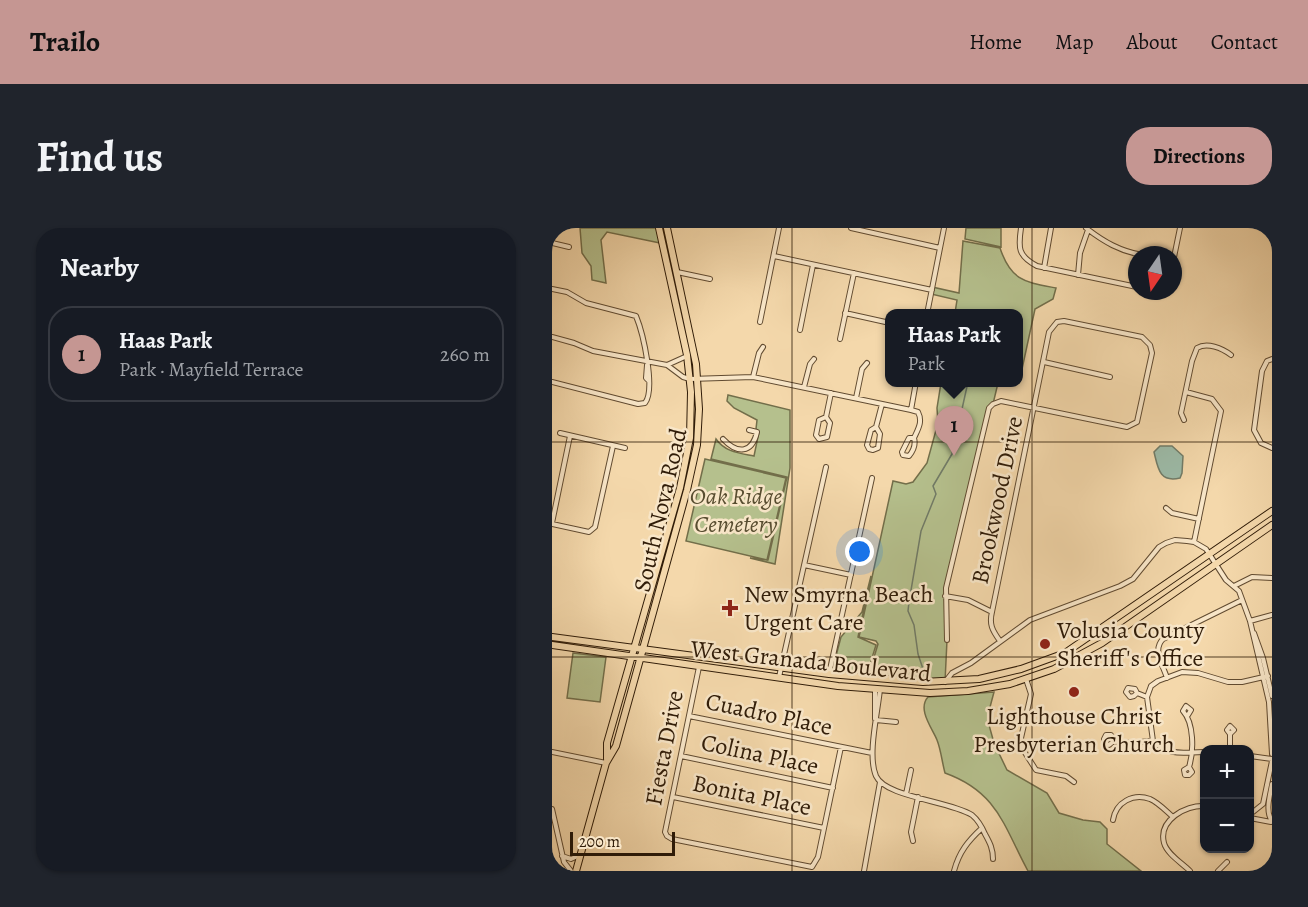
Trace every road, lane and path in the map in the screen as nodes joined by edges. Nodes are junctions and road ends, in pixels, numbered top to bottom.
1 (659, 228) edge
2 (667, 228) edge
3 (779, 228) edge
4 (851, 228) edge
5 (944, 228) edge
6 (1021, 228) edge
7 (1051, 228) edge
8 (1180, 228) edge
9 (862, 229) edge
10 (1087, 229) edge
11 (552, 243) edge
12 (1176, 246) edge
13 (569, 247) dead end
14 (940, 248) junction
15 (1128, 252) edge
16 (774, 256) junction
17 (667, 263) junction
18 (813, 265) junction
19 (1044, 268) junction
20 (677, 272) junction
21 (854, 273) junction
22 (1078, 275) junction
23 (710, 279) dead end
24 (1128, 285) edge
25 (552, 289) edge
26 (932, 290) junction
27 (928, 309) edge
28 (845, 313) junction
29 (885, 321) edge
30 (760, 322) dead end
31 (800, 330) dead end
32 (552, 337) edge
33 (840, 339) dead end
34 (763, 347) dead end
35 (687, 355) junction
36 (1231, 355) dead end
37 (814, 359) dead end
38 (1272, 359) edge
39 (1044, 362) junction
40 (647, 363) junction
41 (867, 363) dead end
42 (667, 365) junction
43 (753, 376) junction
44 (1110, 377) dead end
45 (694, 379) junction
46 (552, 382) edge
47 (804, 387) junction
48 (915, 387) edge
49 (1186, 392) junction
50 (831, 393) junction
51 (856, 398) junction
52 (882, 404) junction
53 (1034, 408) junction
54 (911, 410) junction
55 (826, 417) junction
56 (1184, 420) dead end
57 (876, 427) junction
58 (749, 430) dead end
59 (560, 434) dead end
60 (570, 436) junction
61 (914, 438) junction
62 (723, 439) dead end
63 (613, 446) junction
64 (625, 448) dead end
65 (1272, 448) edge
66 (826, 467) dead end
67 (684, 472) junction
68 (691, 474) junction
69 (872, 478) dead end
70 (1166, 508) dead end
71 (1272, 511) edge
72 (1199, 519) junction
73 (552, 524) edge
74 (1272, 525) edge
75 (1194, 542) junction
76 (663, 549) junction
77 (1210, 555) junction
78 (804, 565) junction
79 (1216, 565) junction
80 (666, 566) junction
81 (851, 575) junction
82 (1272, 578) edge
83 (1234, 586) junction
84 (945, 596) junction
85 (1242, 600) junction
86 (992, 612) junction
87 (1272, 615) edge
88 (1250, 621) junction
89 (1110, 624) junction
90 (1096, 634) junction
91 (552, 637) edge
92 (947, 640) dead end
93 (1000, 641) junction
94 (1102, 643) junction
95 (552, 645) edge
96 (634, 648) junction
97 (644, 649) junction
98 (1088, 651) junction
99 (632, 656) junction
100 (1058, 657) junction
101 (641, 658) junction
102 (1272, 664) edge
103 (699, 667) junction
104 (1263, 667) junction
105 (782, 668) junction
106 (1021, 669) junction
107 (829, 674) junction
108 (1266, 677) junction
109 (779, 678) junction
110 (1026, 678) junction
111 (1167, 678) junction
112 (894, 680) junction
113 (945, 682) junction
114 (813, 683) junction
115 (1010, 684) junction
116 (877, 689) junction
117 (930, 693) junction
118 (1137, 693) dead end
119 (1270, 695) edge
120 (1147, 697) junction
121 (1271, 712) edge
122 (1188, 715) dead end
123 (689, 716) junction
124 (876, 720) junction
125 (896, 722) dead end
126 (1230, 734) dead end
127 (1114, 741) dead end
128 (1153, 741) junction
129 (1230, 745) edge
130 (841, 747) junction
131 (552, 752) edge
132 (1191, 752) junction
133 (1200, 752) edge
134 (873, 753) junction
135 (1272, 754) edge
136 (681, 756) junction
137 (1254, 757) edge
138 (1272, 761) edge
139 (606, 763) junction
140 (1189, 767) dead end
141 (911, 770) dead end
142 (880, 782) junction
143 (1074, 782) dead end
144 (1270, 782) edge
145 (833, 788) junction
146 (906, 794) junction
147 (673, 797) junction
148 (918, 797) junction
149 (1200, 806) edge
150 (552, 808) edge
151 (1254, 811) edge
152 (1254, 816) edge
153 (1173, 817) junction
154 (1254, 818) edge
155 (1258, 819) junction
156 (1113, 820) dead end
157 (1272, 822) edge
158 (824, 828) junction
159 (982, 828) junction
160 (913, 841) dead end
161 (580, 855) junction
162 (562, 856) junction
163 (993, 859) dead end
164 (1227, 862) dead end
165 (571, 871) edge
166 (576, 871) edge
167 (864, 871) edge
168 (954, 871) edge
169 (1190, 871) edge
170 (1218, 871) edge

1 - 17 main road, South Nova Road
2 - 20 main road, South Nova Road
3 - 16 street
4 - 9 street
5 - 14 street
6 - 19 street
7 - 19 street
8 - 12 street
9 - 14 street
10 - 15 street
10 - 22 street
11 - 13 street
14 - 26 street
16 - 18 street
16 - 30 street
17 - 20 main road
17 - 35 main road, South Nova Road
18 - 21 street
18 - 31 street
19 - 22 street
20 - 23 street
20 - 45 main road, South Nova Road
21 - 26 street
21 - 28 street
22 - 24 street
25 - 40 street
26 - 27 street
28 - 29 street
28 - 33 street
32 - 40 street
34 - 43 street
35 - 42 street
35 - 45 main road, South Nova Road
36 - 49 street
37 - 47 street
38 - 65 street
39 - 44 street
39 - 53 street, Brookwood Drive
39 - 53 street, Brookwood Drive
40 - 42 street
40 - 46 street
41 - 51 street
42 - 45 street
43 - 45 street
43 - 47 street
45 - 67 main road, South Nova Road
45 - 68 main road, South Nova Road
47 - 50 street
48 - 54 street
49 - 56 street
49 - 72 street
50 - 51 street
50 - 55 street
51 - 52 street
52 - 54 street
52 - 57 street
53 - 84 street
53 - 86 street, Brookwood Drive
54 - 61 street
55 - 55 street
57 - 57 street
58 - 62 street
59 - 60 street
60 - 63 street
60 - 73 street
61 - 61 street
63 - 64 street
63 - 73 street
66 - 78 street
67 - 68 street
67 - 76 main road, South Nova Road
68 - 80 main road, South Nova Road
69 - 81 street
70 - 72 street
71 - 77 main road, West Granada Boulevard
72 - 75 street
74 - 79 main road, West Granada Boulevard
75 - 77 street
75 - 93 street
76 - 80 main road
76 - 96 main road, South Nova Road
77 - 79 street
77 - 89 main road, West Granada Boulevard
78 - 81 street
78 - 105 street
79 - 83 street
79 - 94 main road, West Granada Boulevard
80 - 97 main road, South Nova Road
81 - 107 street
82 - 83 street
83 - 85 street
84 - 86 street
84 - 92 street
85 - 88 street
85 - 111 street
86 - 93 street, Brookwood Drive
87 - 88 street
88 - 104 street
89 - 90 main road, West Granada Boulevard
89 - 94 main road
90 - 98 main road
90 - 100 main road, West Granada Boulevard
91 - 96 main road, West Granada Boulevard
93 - 113 street
94 - 98 main road, West Granada Boulevard
95 - 99 main road, West Granada Boulevard
96 - 97 main road, West Granada Boulevard
96 - 99 main road, South Nova Road
97 - 101 main road, South Nova Road
97 - 105 main road, West Granada Boulevard
98 - 110 main road, West Granada Boulevard
99 - 101 main road, West Granada Boulevard
99 - 139 main road, South Nova Road
100 - 106 main road, West Granada Boulevard
100 - 110 main road
101 - 103 main road, West Granada Boulevard
101 - 139 main road, South Nova Road
102 - 104 street
103 - 109 main road, West Granada Boulevard
103 - 123 street, Fiesta Drive
104 - 108 street
105 - 107 main road, West Granada Boulevard
105 - 109 street
106 - 113 main road, West Granada Boulevard
106 - 115 main road
107 - 112 main road, West Granada Boulevard
107 - 114 main road
108 - 111 street
108 - 119 street
109 - 114 main road, West Granada Boulevard
110 - 115 main road, West Granada Boulevard
110 - 143 street
111 - 120 street
112 - 113 main road, West Granada Boulevard
112 - 116 main road
113 - 117 main road
114 - 116 main road, West Granada Boulevard
115 - 117 main road, West Granada Boulevard
116 - 117 main road, West Granada Boulevard
116 - 124 street
118 - 120 street
119 - 121 street
120 - 128 street
121 - 135 street
122 - 132 street
123 - 130 street, Cuadro Place
123 - 136 street, Fiesta Drive
124 - 125 street
124 - 134 street
126 - 129 street
127 - 128 street
128 - 132 street
130 - 134 street, Cuadro Place
130 - 145 street
131 - 139 street
132 - 133 street
132 - 140 street
134 - 142 street
136 - 145 street, Colina Place
136 - 147 street, Fiesta Drive
137 - 138 street
138 - 144 street
139 - 161 main road
141 - 146 street
142 - 146 street
142 - 167 street
144 - 151 street
144 - 157 street
145 - 158 street
146 - 148 street
147 - 158 street, Bonita Place
147 - 158 street, Fiesta Drive
148 - 159 street
148 - 160 street
149 - 153 street
150 - 162 street
152 - 155 street
153 - 156 street
153 - 169 street
154 - 155 street
155 - 157 street
159 - 163 street
159 - 168 street
161 - 162 street
161 - 166 main road
162 - 165 street
164 - 170 street

